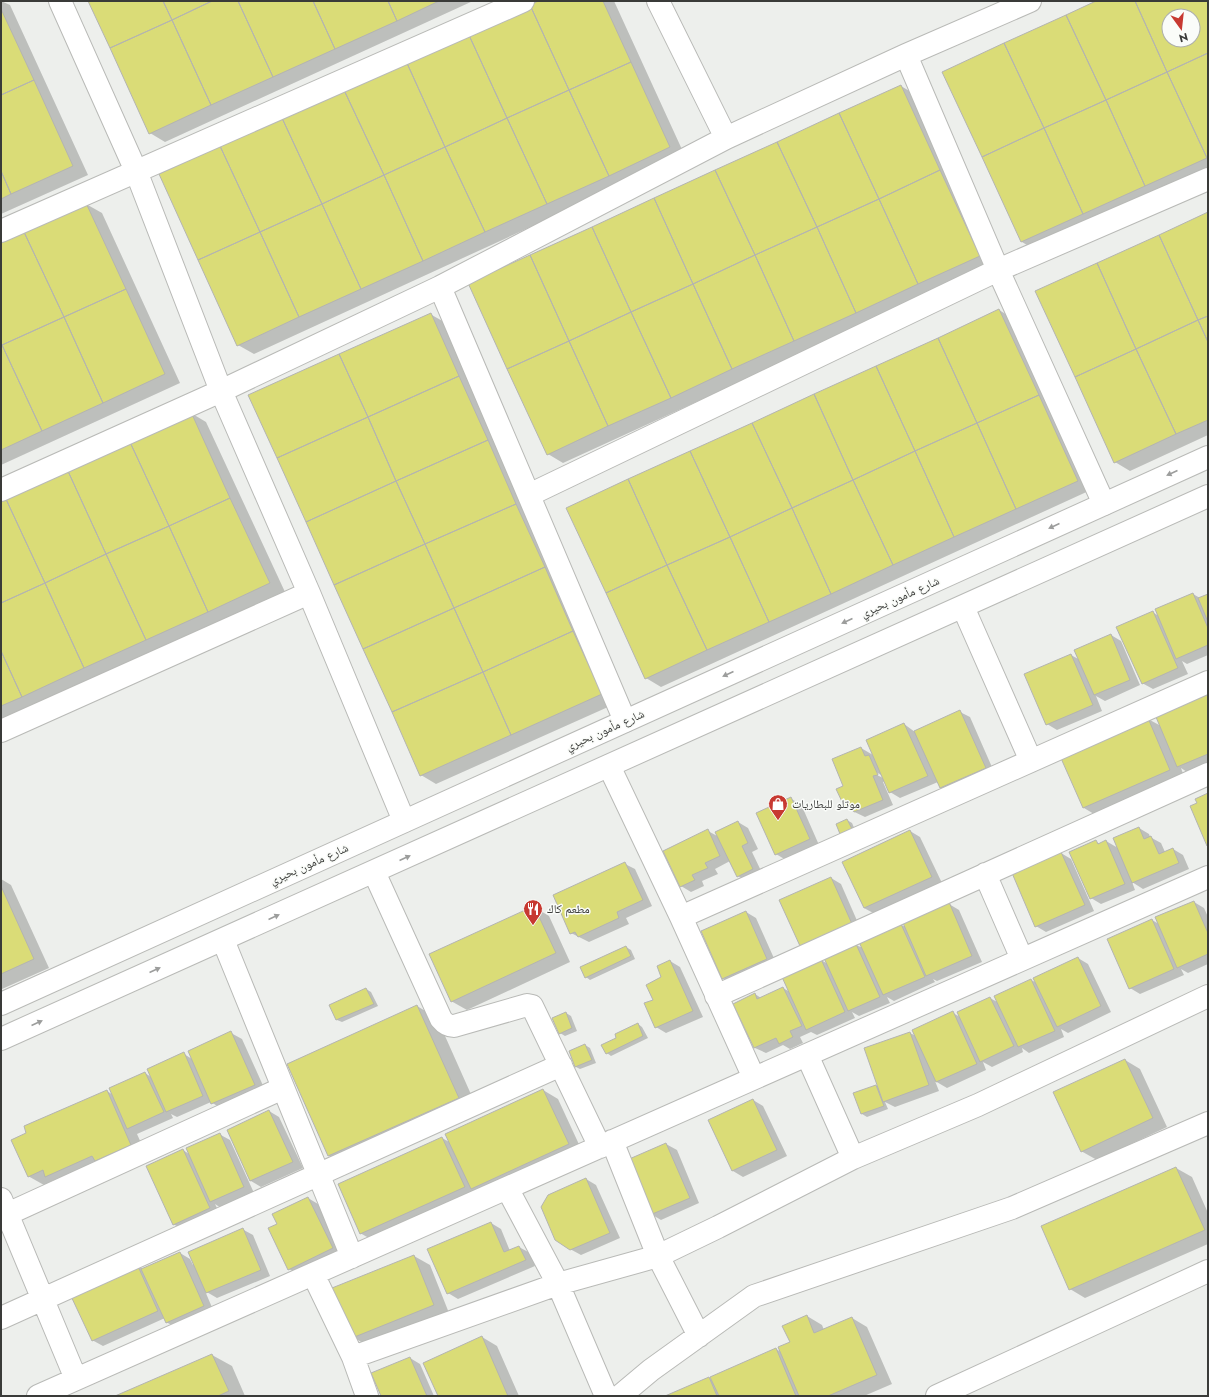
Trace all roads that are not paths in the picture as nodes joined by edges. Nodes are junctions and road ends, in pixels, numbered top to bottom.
1 (60, 1) edge
2 (523, 1) edge
3 (658, 1) edge
4 (1030, 1) edge
5 (906, 55) junction
6 (726, 138) junction
7 (136, 171) junction
8 (1208, 179) edge
9 (1, 231) edge
10 (998, 270) junction
11 (440, 287) junction
12 (221, 391) junction
13 (1208, 456) edge
14 (1, 490) edge
15 (529, 495) junction
16 (1208, 496) edge
17 (1104, 504) junction
18 (309, 593) junction
19 (963, 607) junction
20 (1208, 682) edge
21 (625, 721) junction
22 (1, 731) edge
23 (1031, 761) junction
24 (609, 766) junction
25 (1208, 774) edge
26 (404, 821) junction
27 (374, 872) junction
28 (986, 874) junction
29 (1208, 877) edge
30 (681, 917) junction
31 (223, 940) junction
32 (1022, 959) junction
33 (716, 996) junction
34 (1208, 996) edge
35 (1, 1004) edge
36 (1, 1040) edge
37 (807, 1055) junction
38 (561, 1066) junction
39 (754, 1078) junction
40 (283, 1088) junction
41 (1208, 1123) edge
42 (606, 1144) junction
43 (853, 1158) junction
44 (318, 1175) junction
45 (507, 1188) junction
46 (3, 1210) edge
47 (658, 1256) junction
48 (352, 1257) junction
49 (1208, 1271) edge
50 (313, 1274) junction
51 (558, 1284) junction
52 (43, 1299) junction
53 (1, 1318) edge
54 (699, 1336) junction
55 (353, 1357) junction
56 (76, 1380) junction
57 (38, 1396) edge
58 (367, 1396) edge
59 (606, 1396) edge
60 (620, 1396) edge
61 (937, 1396) edge

1 - 7 street
2 - 7 street
3 - 6 street
4 - 5 street
5 - 6 street
5 - 10 street
6 - 11 street
7 - 9 street
7 - 12 street
8 - 10 street
10 - 15 street
10 - 17 street
11 - 12 street
11 - 15 street
12 - 14 street
12 - 18 street
13 -> 17 street, شارع مأمون بحيري
15 - 21 street
16 - 19 street
17 -> 21 street, شارع مأمون بحيري
18 - 22 street
18 - 26 street
19 - 23 street
19 - 24 street
20 - 23 street
21 - 26 street, شارع مأمون بحيري
23 - 30 street
27 -> 24 street
24 - 30 street
25 - 28 street
26 - 35 street, شارع مأمون بحيري
31 -> 27 street
27 - 38 street
28 - 32 street
28 - 33 street
29 - 32 street
30 - 33 street
36 -> 31 street
31 - 40 street
32 - 37 street
33 - 39 street
34 - 43 street
37 - 39 street
37 - 43 street
38 - 42 street
38 - 44 street
39 - 42 street
40 - 44 street
40 - 46 street
41 - 54 street
42 - 45 street
42 - 47 street
43 - 47 street
44 - 48 street
44 - 52 street
45 - 48 street
45 - 51 street
46 - 52 street
47 - 51 street
47 - 54 street
48 - 50 street
49 - 61 street
50 - 55 street
50 - 56 street
51 - 55 street
51 - 59 street
52 - 53 street
52 - 56 street
54 - 60 street
55 - 58 street
56 - 57 street

